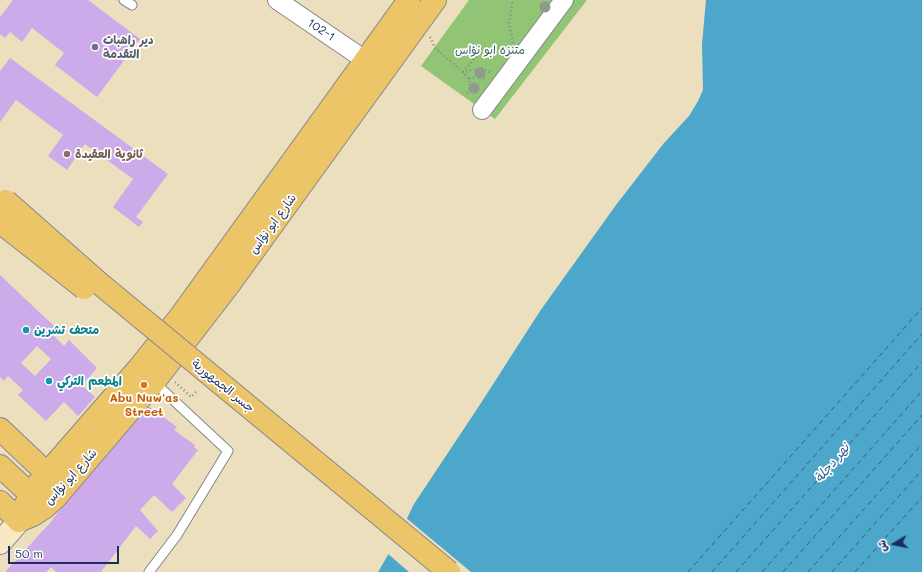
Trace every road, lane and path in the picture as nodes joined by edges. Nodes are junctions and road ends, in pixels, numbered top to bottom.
1 (277, 0) edge
2 (409, 0) edge
3 (435, 0) edge
4 (513, 0) edge
5 (564, 0) edge
6 (429, 37) dead end
7 (513, 44) dead end
8 (480, 52) dead end
9 (365, 60) junction
10 (463, 72) junction
11 (490, 73) dead end
12 (467, 93) dead end
13 (482, 110) dead end
14 (3, 198) edge
15 (0, 222) edge
16 (163, 380) junction
17 (196, 392) dead end
18 (0, 429) edge
19 (0, 466) edge
20 (46, 474) junction
21 (63, 489) junction
22 (38, 501) junction
23 (0, 502) edge
24 (19, 521) junction
25 (0, 543) edge
26 (149, 572) edge
27 (427, 572) edge
28 (449, 572) edge

1 - 9 street, 102-1
2 - 9 main road, شارع ابو نؤاس
3 - 16 main road, شارع ابو نؤاس
4 - 7 path
5 - 13 street
6 - 10 path
8 - 10 path
9 - 20 main road, شارع ابو نؤاس
10 - 11 path
10 - 12 path
14 - 28 main road, جسر الجمهورية, bridge
15 - 27 main road, جسر الجمهورية, bridge
16 - 17 path
16 - 21 main road, شارع ابو نؤاس
16 - 26 lane
18 - 20 main road
19 - 22 main road
20 - 21 main road
20 - 22 main road, شارع ابو نؤاس
21 - 22 main road, شارع ابو نؤاس
22 - 24 main road, شارع ابو نؤاس
23 - 24 main road
24 - 25 main road

